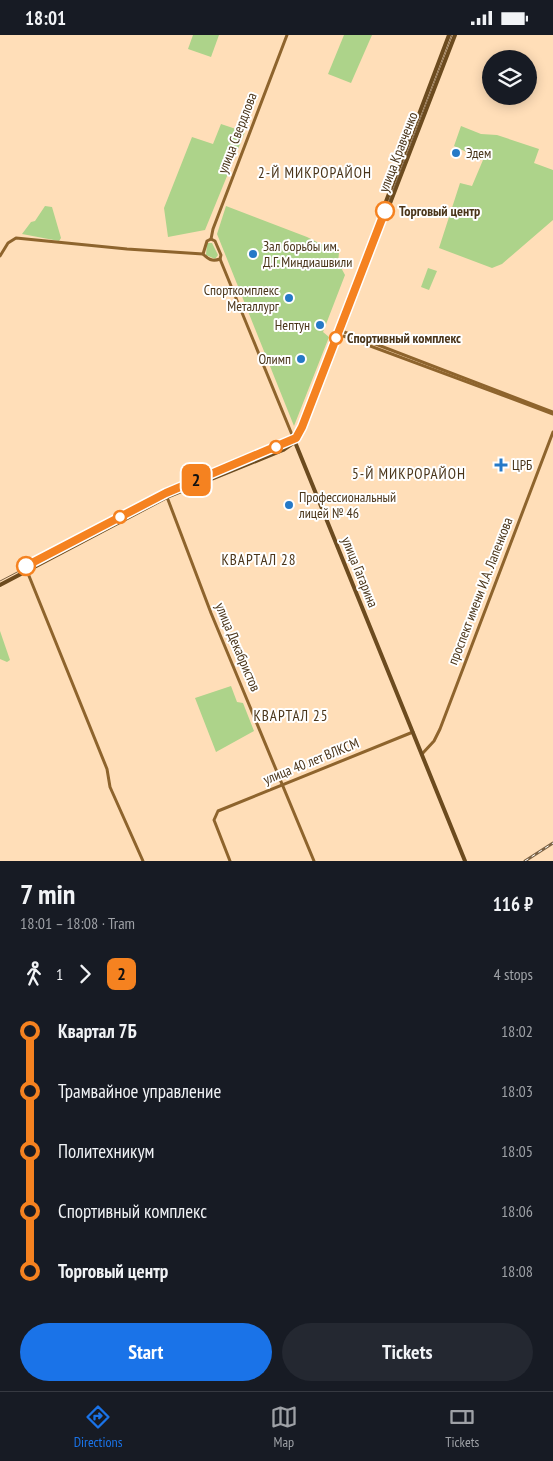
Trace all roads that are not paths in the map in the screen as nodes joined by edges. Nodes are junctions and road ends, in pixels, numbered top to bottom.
1 (287, 35) edge
2 (449, 35) edge
3 (454, 35) edge
4 (211, 239) junction
5 (203, 253) junction
6 (0, 256) edge
7 (220, 259) junction
8 (336, 331) junction
9 (341, 333) junction
10 (553, 413) edge
11 (553, 432) edge
12 (295, 442) junction
13 (166, 497) junction
14 (27, 571) junction
15 (0, 585) edge
16 (413, 732) junction
17 (422, 754) junction
18 (284, 785) junction
19 (143, 861) edge
20 (230, 861) edge
21 (314, 861) edge
22 (465, 861) edge

1 - 4 main road, улица Свердлова
2 - 8 main road, улица Кравченко
3 - 9 main road, улица Кравченко
4 - 5 main road, улица Свердлова
4 - 7 main road, улица Гагарина
5 - 6 main road
5 - 7 main road
7 - 12 main road, улица Гагарина
8 - 9 main road
8 - 12 main road, улица Кравченко
9 - 10 main road
9 - 12 main road, улица Кравченко
11 - 17 main road, проспект имени И.А. Лапенкова
12 - 13 main road
12 - 16 main road, улица Гагарина
13 - 14 main road
13 - 18 main road, улица Декабристов
14 - 15 main road
14 - 19 main road
16 - 17 main road, улица Гагарина
16 - 18 main road, улица 40 лет ВЛКСМ
17 - 22 main road, улица Гагарина
18 - 20 main road, улица 40 лет ВЛКСМ
18 - 21 main road, улица Декабристов

